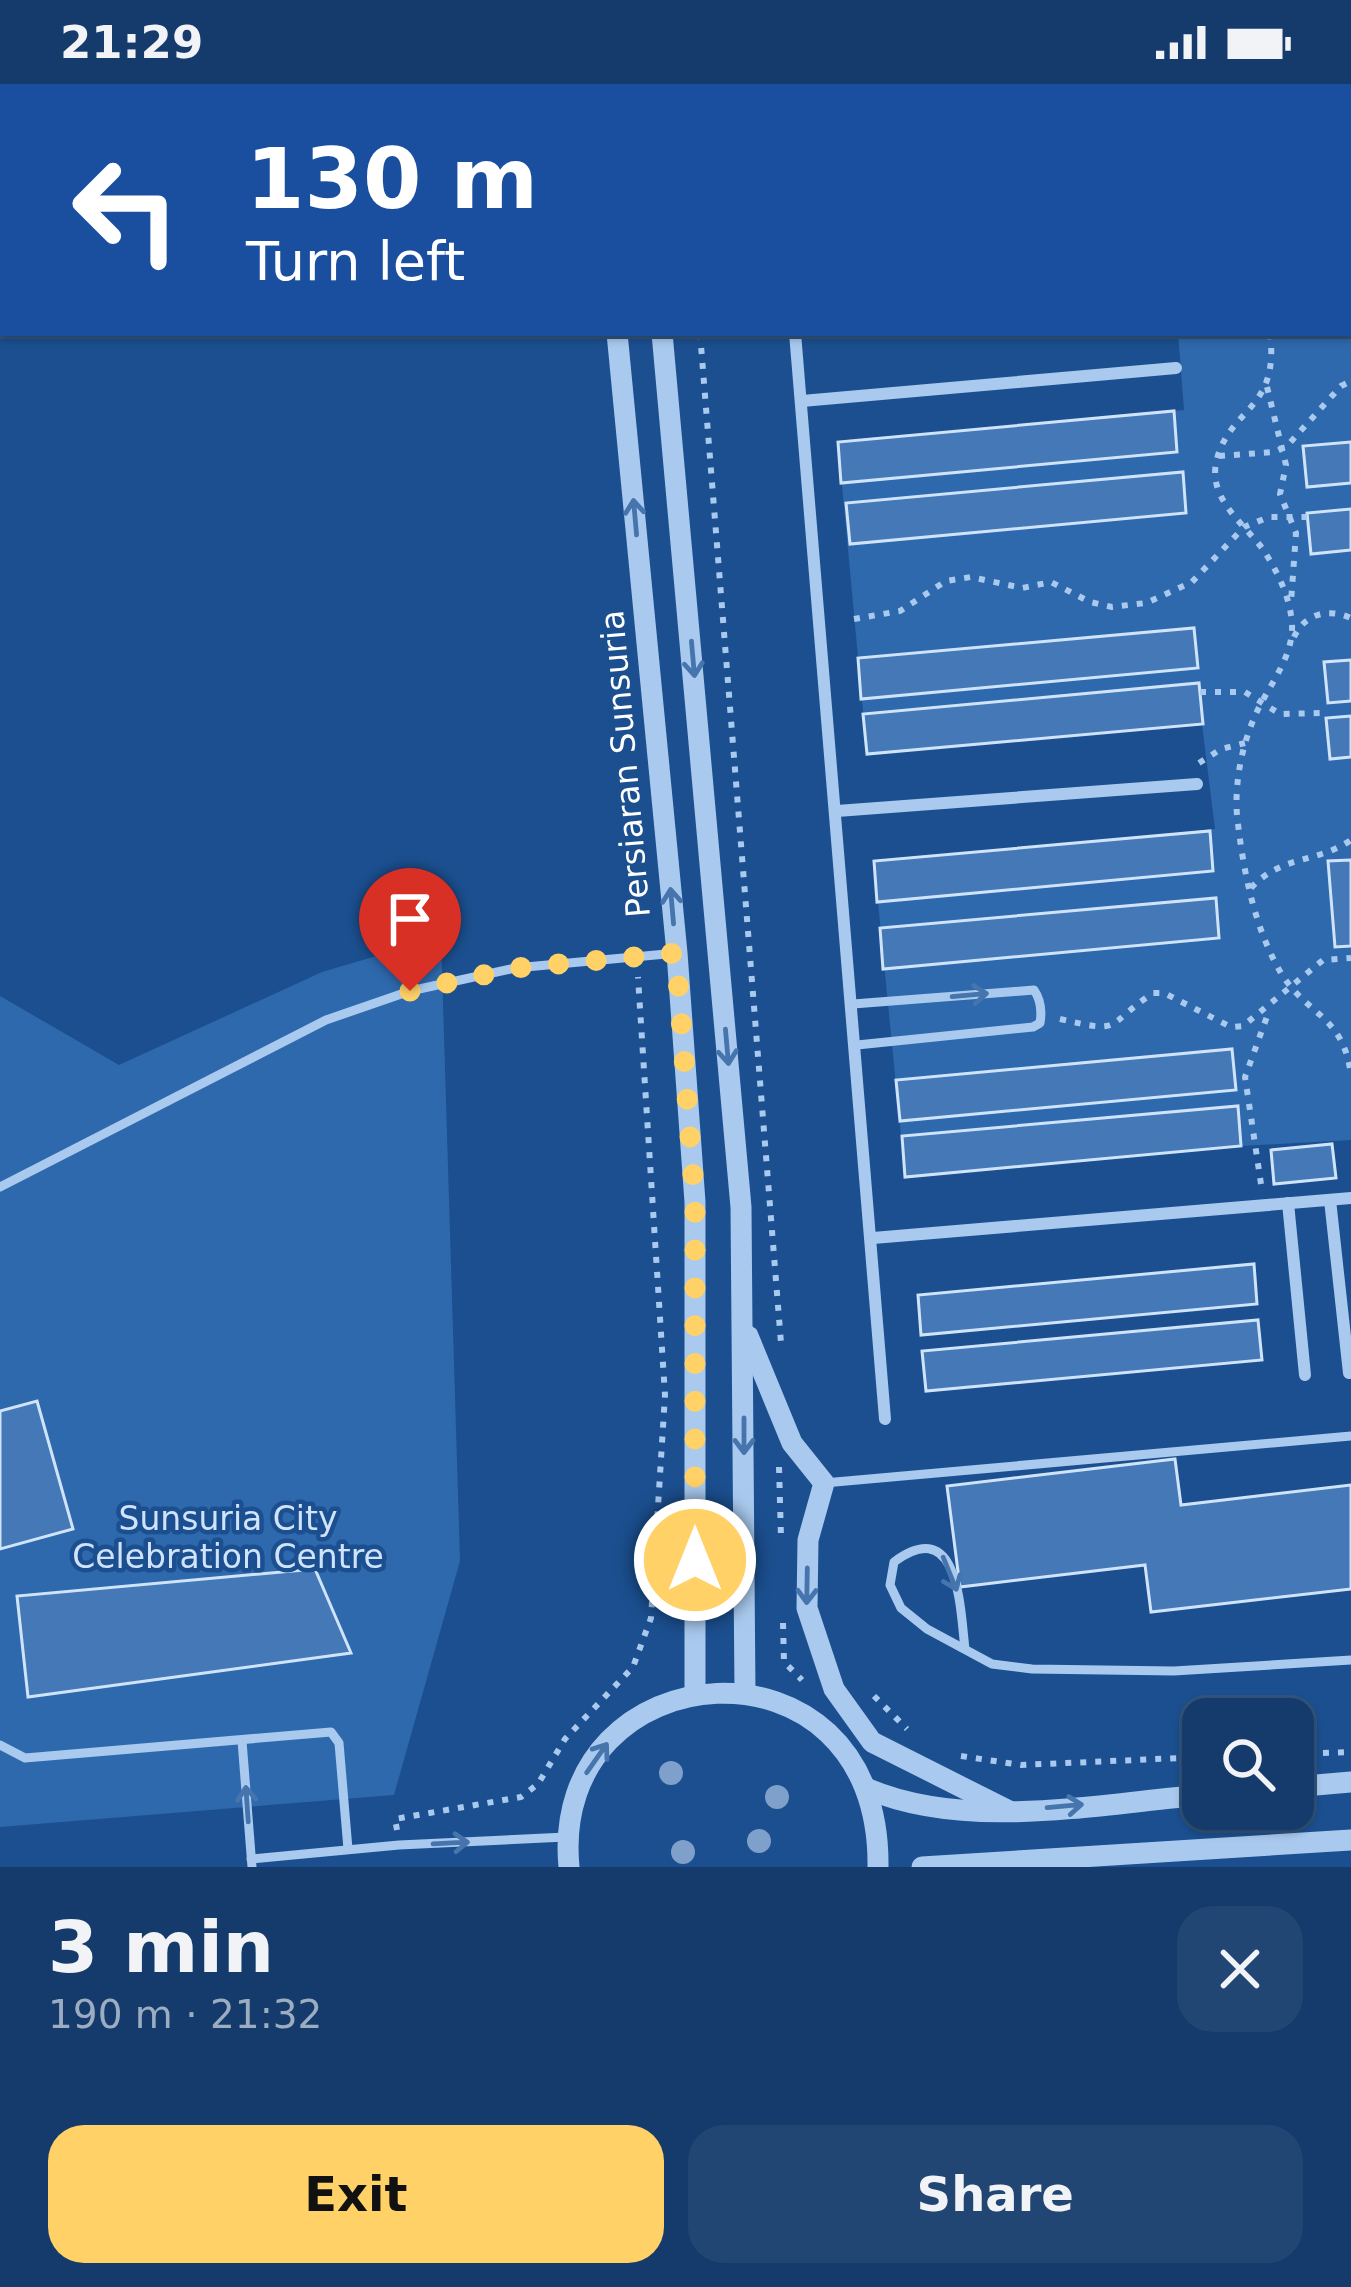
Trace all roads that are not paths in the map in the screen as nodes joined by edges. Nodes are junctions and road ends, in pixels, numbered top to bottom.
1 (617, 336) edge
2 (662, 336) edge
3 (795, 336) edge
4 (1177, 368) dead end
5 (802, 401) junction
6 (1197, 784) road end
7 (837, 812) junction
8 (676, 953) junction
9 (854, 1004) junction
10 (856, 1045) junction
11 (0, 1187) edge
12 (1351, 1198) edge
13 (1330, 1200) junction
14 (1288, 1203) junction
15 (873, 1238) junction
16 (743, 1324) junction
17 (1349, 1373) edge
18 (1305, 1375) dead end
19 (885, 1419) dead end
20 (1351, 1436) edge
21 (824, 1483) junction
22 (965, 1649) junction
23 (1351, 1660) edge
24 (745, 1693) junction
25 (695, 1694) junction
26 (242, 1741) junction
27 (0, 1745) edge
28 (1351, 1782) edge
29 (1314, 1785) edge
30 (868, 1789) junction
31 (1182, 1797) edge
32 (1009, 1811) junction
33 (566, 1838) junction
34 (1351, 1840) edge
35 (348, 1850) junction
36 (251, 1863) edge
37 (569, 1867) edge
38 (878, 1867) edge
39 (922, 1867) edge

8 -> 1 street, Persiaran Sunsuria
2 -> 16 street
3 - 5 street
4 - 5 street
5 - 7 street
6 - 7 street
7 - 9 street
8 - 11 lane
8 - 25 street, Persiaran Sunsuria
9 - 10 street
9 -> 10 lane
10 - 15 street
12 - 13 street
13 - 14 street
13 - 17 street
14 - 15 street
14 - 18 street
15 - 19 street
16 - 21 street
16 -> 24 street
20 - 21 lane
21 -> 32 street
22 -> 22 lane
22 - 23 lane
24 - 25 street
24 - 30 street
33 -> 25 street
26 - 27 lane
26 - 35 lane
36 -> 26 lane
28 - 29 street
30 - 32 street
30 - 38 street
32 -> 31 street
35 -> 33 lane
33 - 37 street
34 - 39 street
35 - 36 lane

